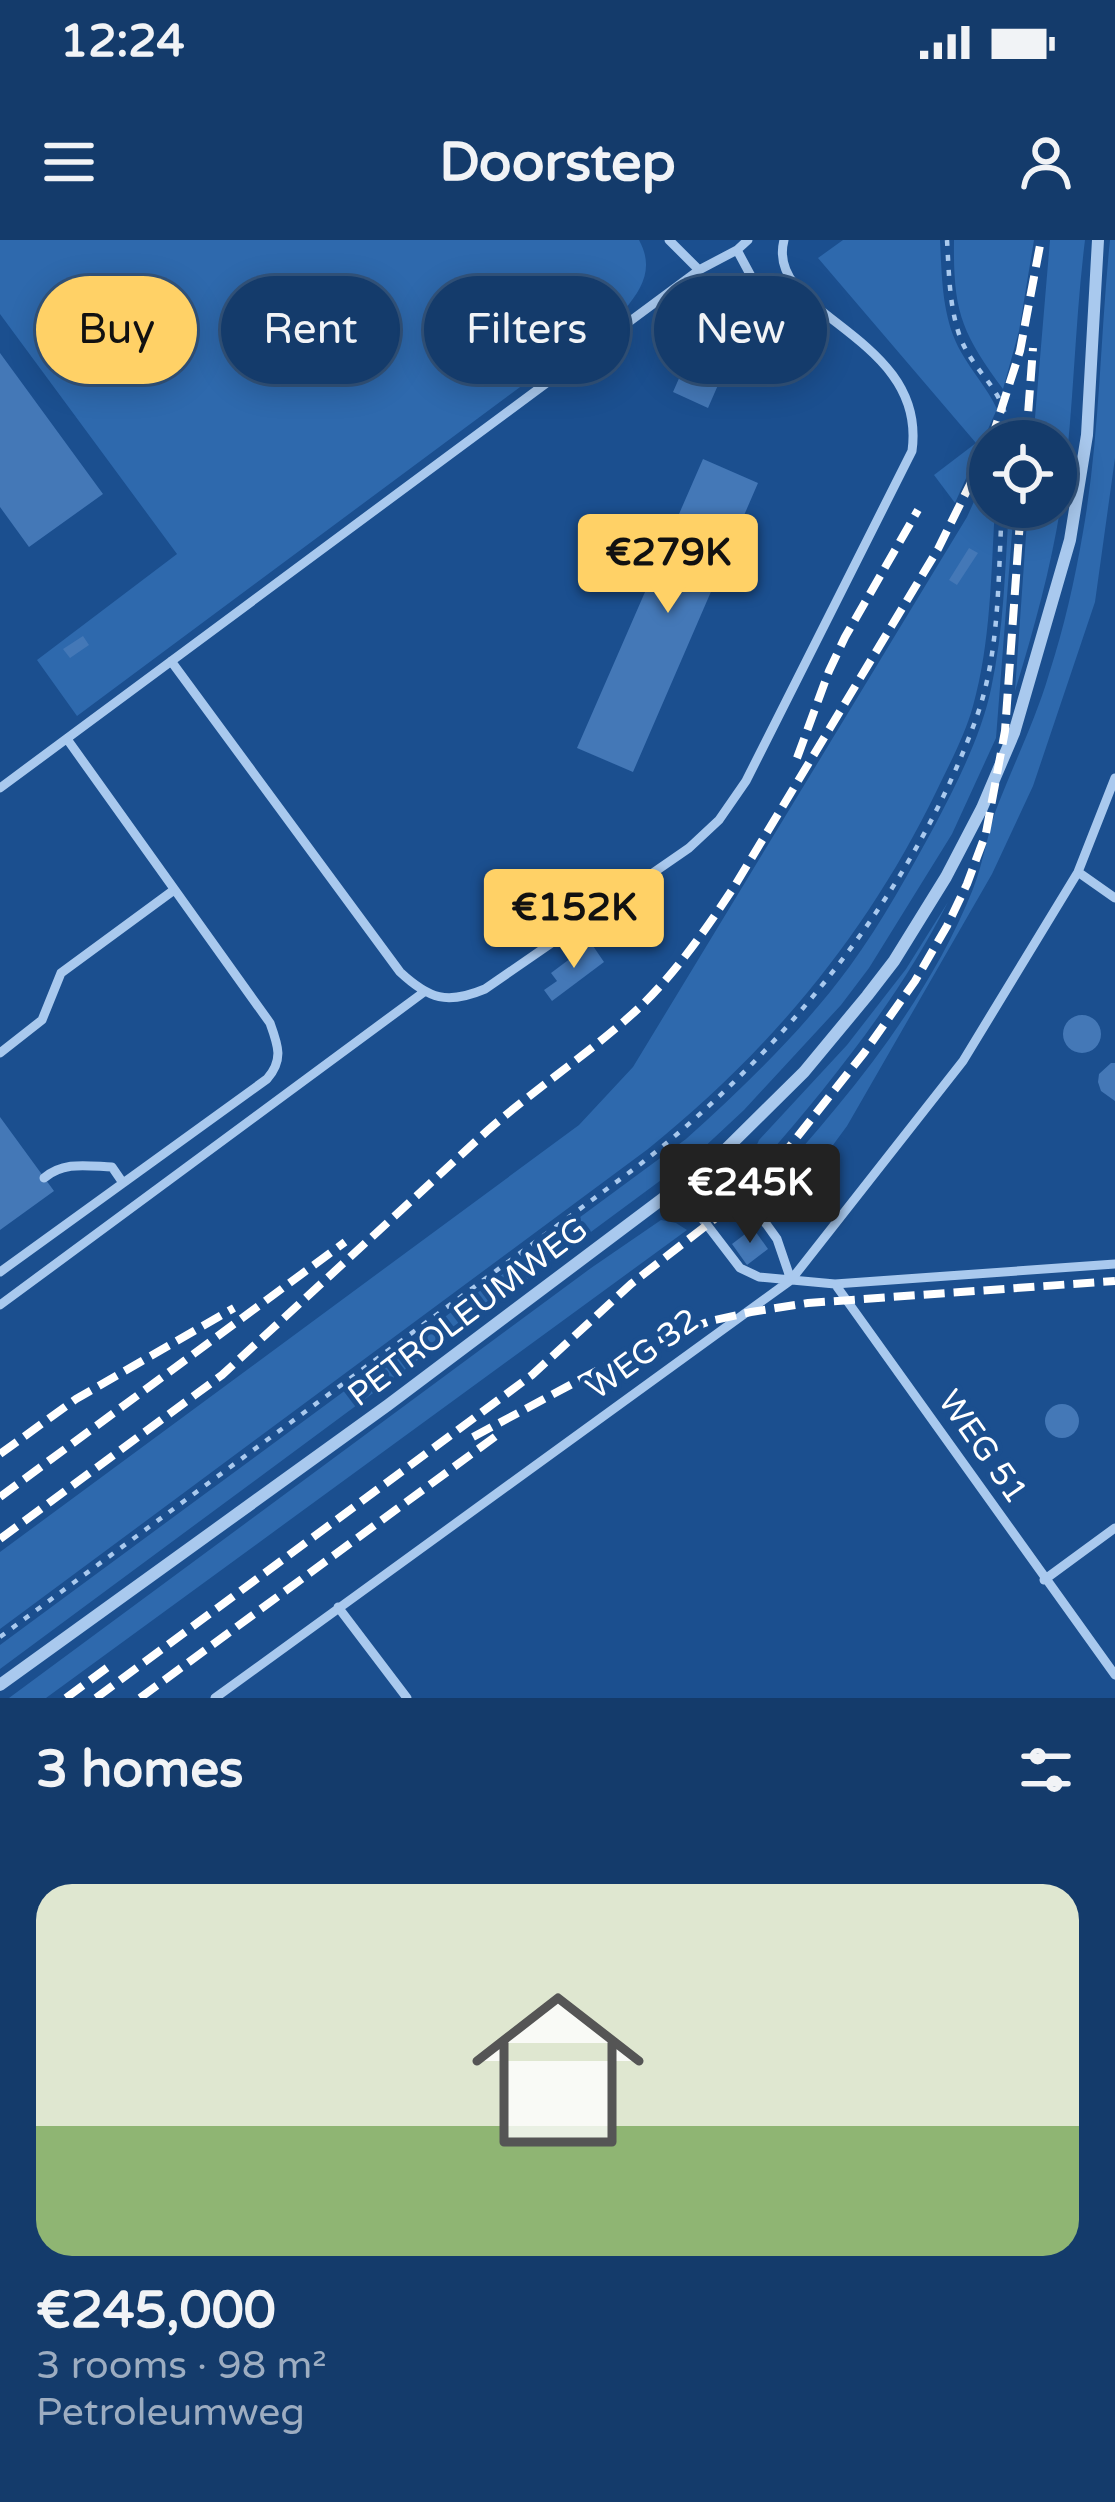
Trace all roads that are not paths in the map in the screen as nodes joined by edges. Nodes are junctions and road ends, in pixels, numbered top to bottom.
1 (669, 240) edge
2 (748, 240) edge
3 (784, 240) edge
4 (1098, 240) edge
5 (736, 250) junction
6 (699, 270) junction
7 (751, 276) edge
8 (171, 661) junction
9 (67, 739) junction
10 (1115, 778) edge
11 (0, 788) edge
12 (1078, 872) junction
13 (174, 890) junction
14 (1115, 898) edge
15 (424, 992) junction
16 (0, 1053) edge
17 (718, 1157) junction
18 (44, 1178) dead end
19 (123, 1183) junction
20 (678, 1187) junction
21 (1115, 1264) edge
22 (0, 1272) edge
23 (790, 1280) junction
24 (835, 1284) junction
25 (0, 1305) edge
26 (1115, 1528) edge
27 (1045, 1580) junction
28 (338, 1607) junction
29 (1115, 1676) edge
30 (0, 1685) edge
31 (215, 1698) edge
32 (407, 1698) edge

1 - 6 lane
2 - 5 lane
3 - 15 lane
4 - 17 street, PETROLEUMWEG
5 - 6 lane
5 - 7 lane
6 - 8 lane
8 - 9 lane
8 - 15 lane
9 - 11 lane
9 - 13 lane
10 - 12 lane, WEG 32
12 - 14 lane
12 - 23 lane, WEG 32
13 - 16 lane
13 - 19 lane
15 - 25 lane
17 - 20 street, PETROLEUMWEG
17 - 23 lane
18 - 19 lane
19 - 22 lane
20 - 23 lane
20 - 30 street, PETROLEUMWEG
21 - 24 lane
23 - 24 lane
23 - 28 lane, WEG 32
24 - 27 lane, WEG 51
26 - 27 lane
27 - 29 lane, WEG 51
28 - 31 lane, WEG 32
28 - 32 lane

